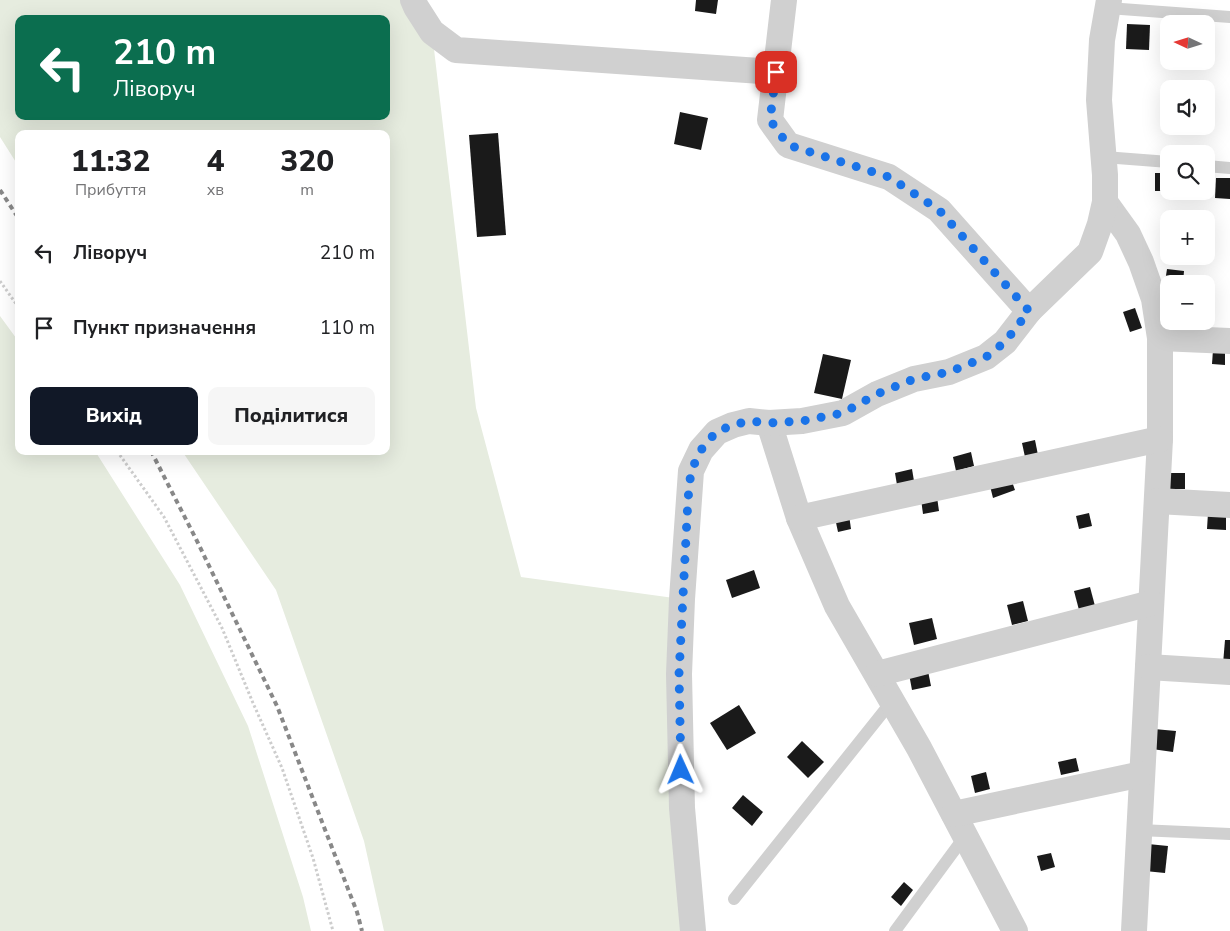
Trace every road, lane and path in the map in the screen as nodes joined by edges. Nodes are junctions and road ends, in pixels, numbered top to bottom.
1 (413, 0) edge
2 (784, 0) edge
3 (1108, 4) edge
4 (1230, 17) edge
5 (776, 72) junction
6 (1104, 157) junction
7 (1160, 161) edge
8 (1215, 167) edge
9 (1230, 168) edge
10 (1105, 202) junction
11 (0, 281) edge
12 (15, 302) edge
13 (1029, 311) junction
14 (1160, 338) junction
15 (1230, 342) edge
16 (769, 423) junction
17 (1160, 440) junction
18 (120, 455) edge
19 (1156, 501) junction
20 (1230, 505) edge
21 (799, 518) junction
22 (1151, 603) junction
23 (1148, 667) junction
24 (1230, 672) edge
25 (877, 674) junction
26 (892, 701) junction
27 (1142, 774) junction
28 (959, 825) junction
29 (1139, 830) junction
30 (1230, 834) edge
31 (734, 898) dead end
32 (333, 931) edge
33 (693, 931) edge
34 (895, 931) edge
35 (1015, 931) edge
36 (1134, 931) edge

1 - 5 street
2 - 5 street
3 - 4 lane
3 - 6 street
5 - 13 street
6 - 7 lane
6 - 10 street
8 - 9 lane
10 - 13 street
10 - 14 street
11 - 12 path
13 - 16 street
14 - 15 street
14 - 17 street
16 - 21 street
16 - 33 street
17 - 19 street
17 - 21 street
18 - 32 path
19 - 20 street
19 - 22 street
21 - 25 street
22 - 23 street
22 - 25 street
23 - 24 street
23 - 27 street
25 - 26 street
26 - 28 street
26 - 31 lane
27 - 28 street
27 - 29 street
28 - 34 lane
28 - 35 street
29 - 30 lane
29 - 36 street

